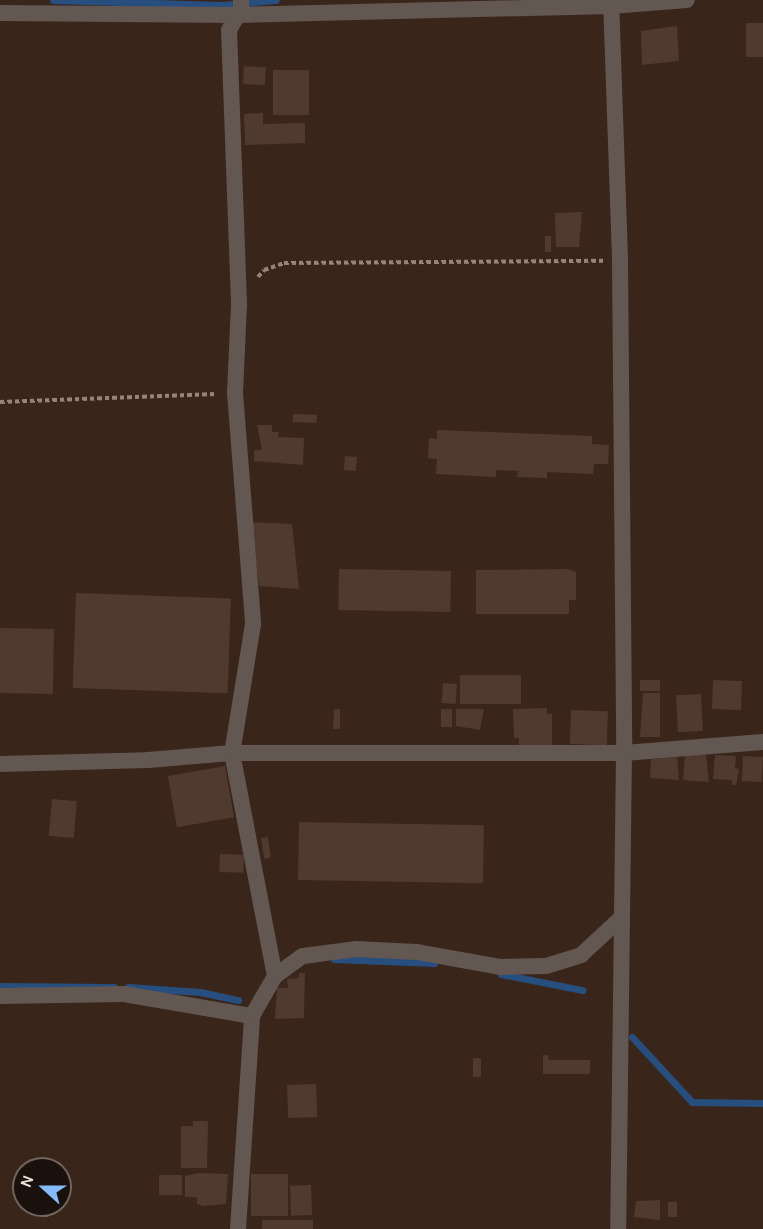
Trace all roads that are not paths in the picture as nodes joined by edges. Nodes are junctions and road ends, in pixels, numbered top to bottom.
1 (687, 0) edge
2 (611, 3) edge
3 (240, 7) edge
4 (0, 13) edge
5 (763, 742) edge
6 (232, 753) junction
7 (624, 753) junction
8 (0, 764) edge
9 (621, 918) junction
10 (275, 976) junction
11 (0, 996) edge
12 (252, 1016) junction
13 (238, 1229) edge
14 (618, 1229) edge

1 - 2 street
2 - 3 street
2 - 7 street
3 - 4 street
3 - 6 street
5 - 7 street
6 - 7 street
6 - 8 street
6 - 10 street
7 - 9 street
9 - 10 street
9 - 14 street
10 - 12 street
11 - 12 street
12 - 13 street

